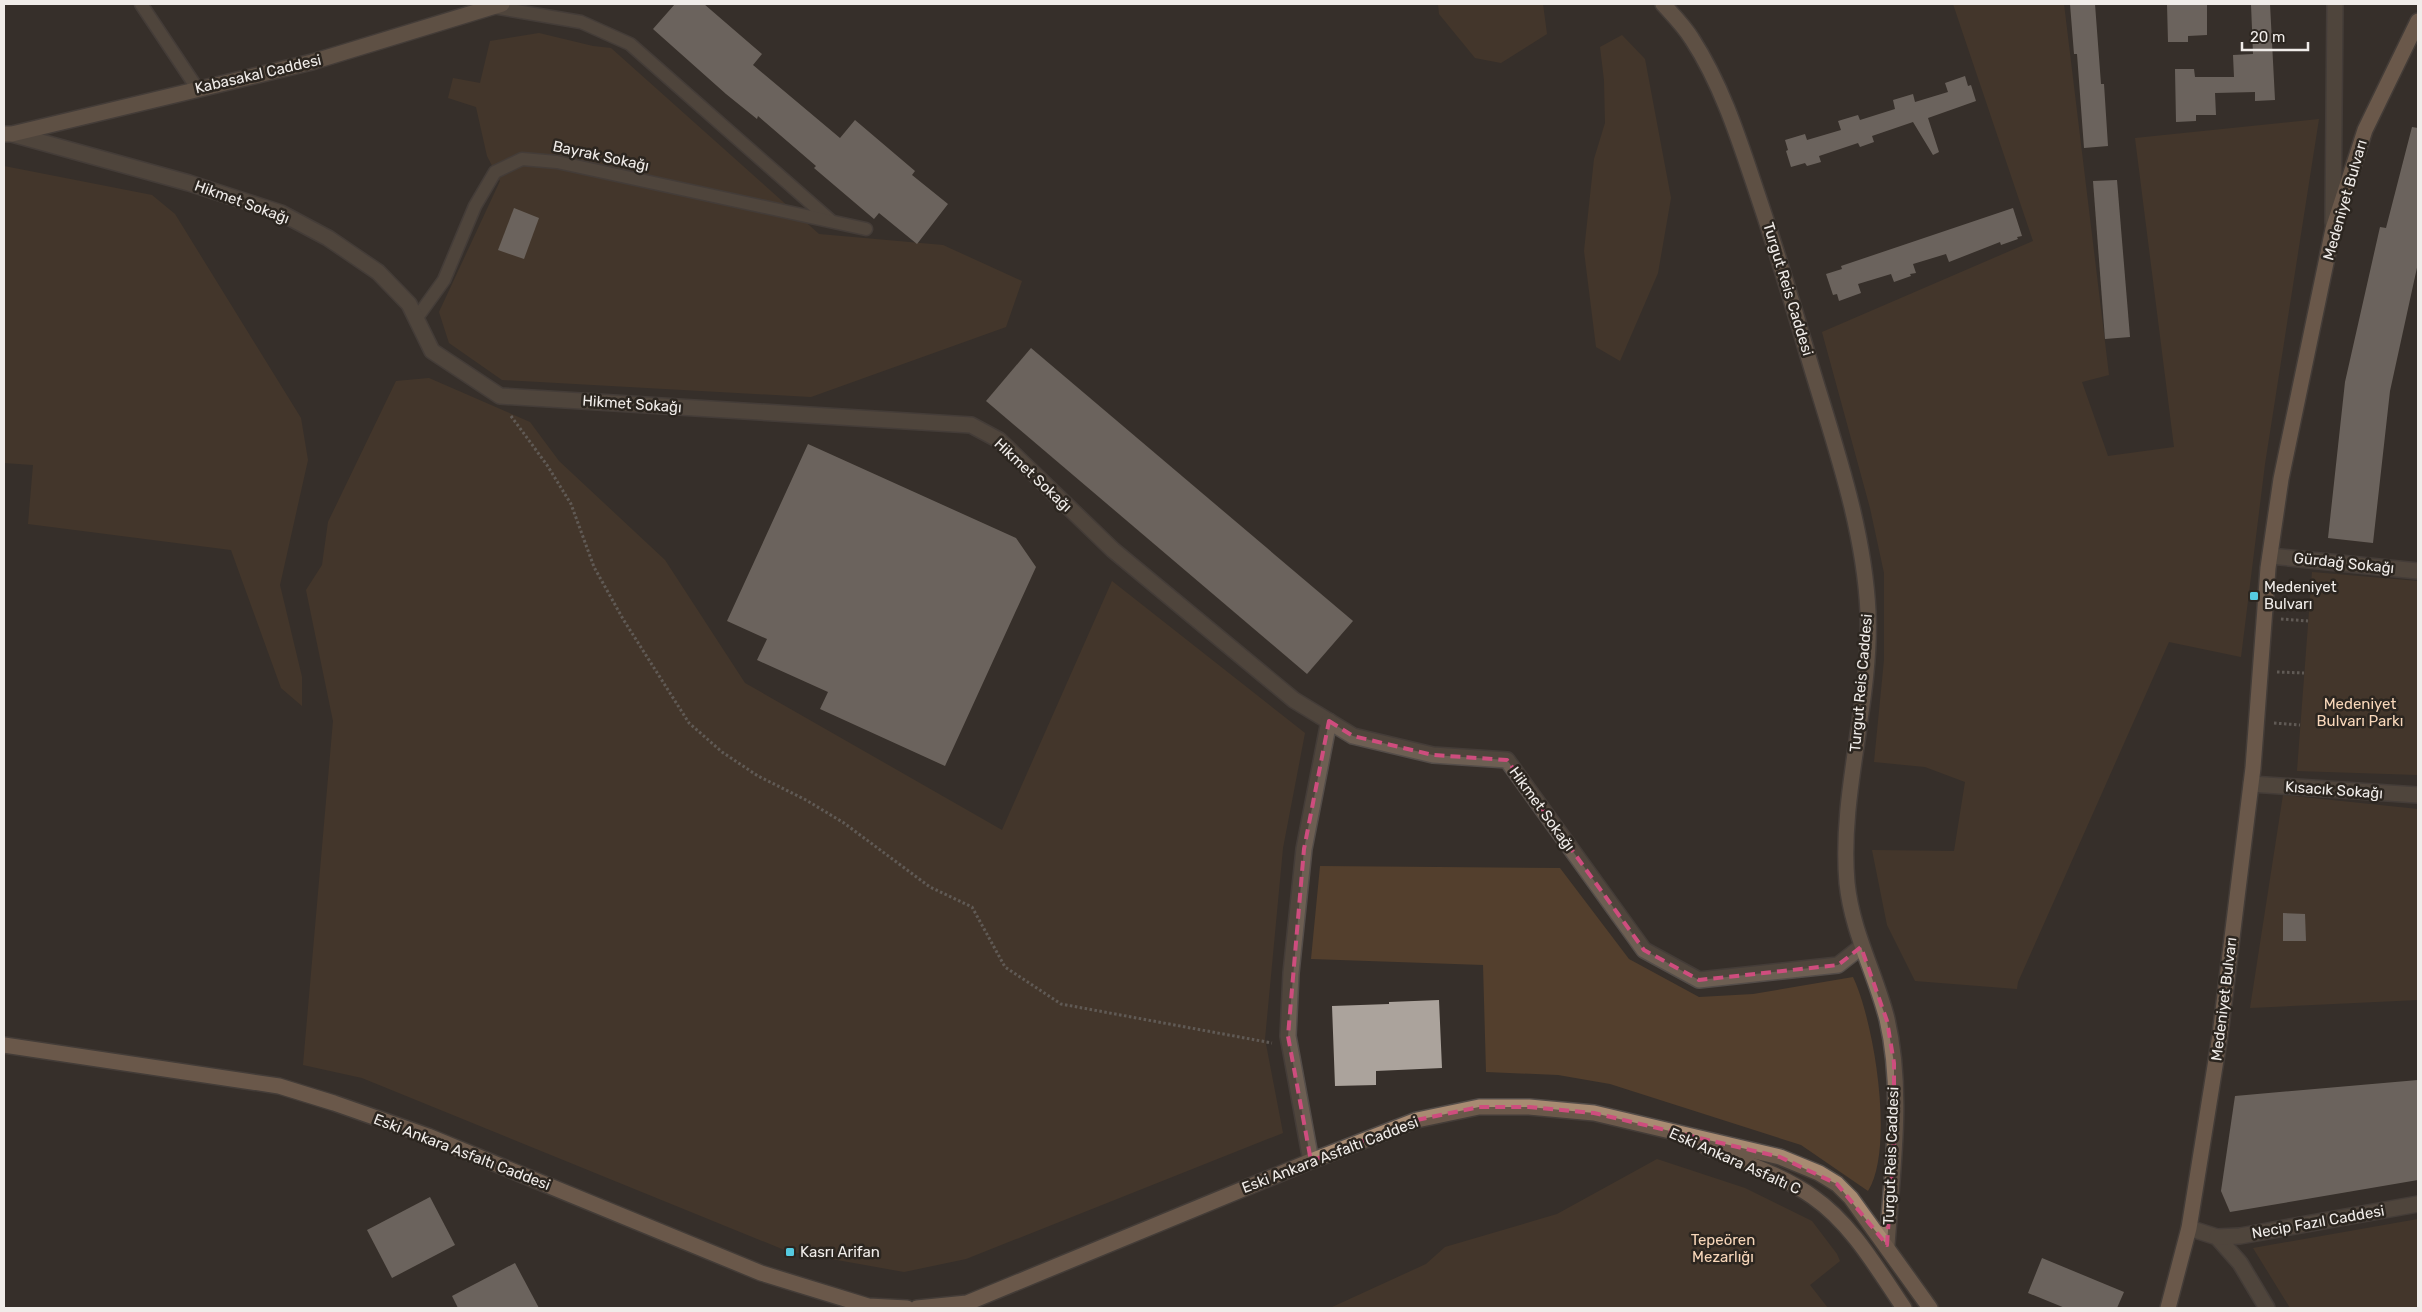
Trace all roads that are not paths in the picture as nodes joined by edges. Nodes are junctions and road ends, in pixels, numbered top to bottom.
1 (142, 4) edge
2 (1663, 4) edge
3 (2334, 4) edge
4 (497, 5) edge
5 (2418, 21) edge
6 (2413, 43) edge
7 (197, 88) junction
8 (6, 133) edge
9 (832, 222) junction
10 (866, 229) dead end
11 (2333, 230) junction
12 (416, 318) junction
13 (2270, 556) junction
14 (2418, 571) edge
15 (1329, 721) junction
16 (2250, 784) junction
17 (2418, 795) edge
18 (1861, 947) junction
19 (4, 1045) edge
20 (1661, 1129) junction
21 (1311, 1161) junction
22 (2418, 1204) edge
23 (2189, 1228) junction
24 (2217, 1237) junction
25 (1887, 1245) junction
26 (907, 1308) edge
27 (917, 1308) edge
28 (1904, 1308) edge
29 (1930, 1308) edge
30 (2168, 1308) edge
31 (2267, 1308) edge

1 - 7 lane
2 - 18 street, Turgut Reis Caddesi
3 - 11 street
4 - 7 street, Kabasakal Caddesi
4 - 9 lane
5 - 6 main road, Medeniyet Bulvarı
6 - 11 main road, Medeniyet Bulvarı
7 - 8 street, Kabasakal Caddesi
8 - 12 street, Hikmet Sokağı
9 - 10 lane, Bayrak Sokağı
9 - 12 lane, Bayrak Sokağı
11 - 13 main road, Medeniyet Bulvarı
12 - 15 street, Hikmet Sokağı
13 - 14 street, Gürdağ Sokağı
13 - 16 main road, Medeniyet Bulvarı
15 - 18 street, Hikmet Sokağı
15 - 21 street
16 - 17 street, Kısacık Sokağı
16 - 23 main road, Medeniyet Bulvarı
18 - 25 street, Turgut Reis Caddesi
19 - 26 main road, Eski Ankara Asfaltı Caddesi
20 - 21 main road, Eski Ankara Asfaltı Caddesi
20 - 25 main road, Eski Ankara Asfaltı Caddesi
20 - 28 main road, Eski Ankara Asfaltı C
21 - 27 main road, Eski Ankara Asfaltı Caddesi
22 - 24 street, Necip Fazıl Caddesi
23 - 24 street
23 - 30 main road, Medeniyet Bulvarı
24 - 31 street
25 - 29 main road, Eski Ankara Asfaltı Caddesi

